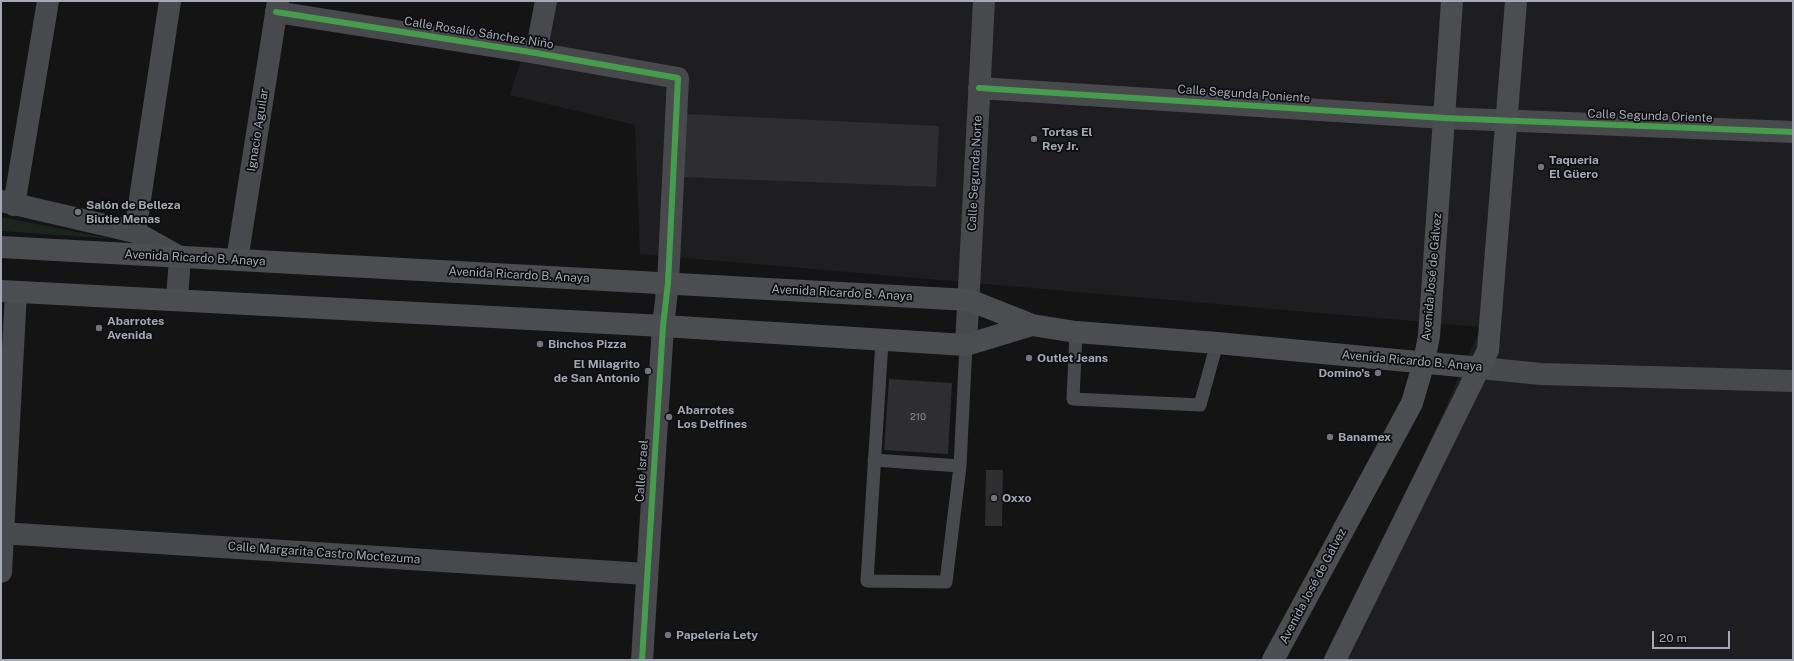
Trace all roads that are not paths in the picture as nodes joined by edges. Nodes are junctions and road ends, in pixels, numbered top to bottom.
1 (48, 1) edge
2 (170, 1) edge
3 (546, 1) edge
4 (984, 1) edge
5 (1452, 1) edge
6 (1516, 1) edge
7 (277, 6) edge
8 (536, 53) junction
9 (678, 78) joint
10 (979, 88) junction
11 (1444, 118) junction
12 (1507, 121) junction
13 (1793, 132) edge
14 (8, 203) edge
15 (135, 232) junction
16 (1, 247) edge
17 (180, 257) junction
18 (237, 260) junction
19 (668, 283) junction
20 (9, 292) edge
21 (177, 300) junction
22 (969, 300) junction
23 (1032, 325) junction
24 (663, 326) junction
25 (1076, 332) junction
26 (882, 341) junction
27 (1217, 343) junction
28 (966, 346) junction
29 (1424, 362) junction
30 (1481, 368) junction
31 (1793, 381) edge
32 (874, 460) junction
33 (960, 466) junction
34 (2, 533) edge
35 (1, 572) edge
36 (646, 574) junction
37 (642, 660) edge
38 (1273, 660) edge
39 (1335, 660) edge

1 - 14 street
2 - 15 street
3 - 8 street
4 - 10 street, Calle Segunda Norte
5 - 11 main road, Avenida José de Gálvez
6 - 12 main road
7 - 8 street, Calle Rosalío Sánchez Niño
7 - 18 street, Ignacio Aguilar
8 - 9 street, Calle Rosalío Sánchez Niño
9 - 19 street, Calle Israel
10 - 11 street, Calle Segunda Poniente
10 - 22 street, Calle Segunda Norte
11 - 12 street, Calle Segunda Poniente
11 - 29 main road, Avenida José de Gálvez
12 - 13 street, Calle Segunda Oriente
12 - 30 main road
14 - 15 street
15 - 17 street
16 - 17 main road, Avenida Ricardo B. Anaya
17 - 18 main road, Avenida Ricardo B. Anaya
17 - 21 street
18 - 19 main road, Avenida Ricardo B. Anaya
19 - 22 main road, Avenida Ricardo B. Anaya
19 - 24 street, Calle Israel
20 - 21 main road, Avenida Ricardo B. Anaya
20 - 34 street
21 - 24 main road, Avenida Ricardo B. Anaya
22 - 23 main road, Avenida Ricardo B. Anaya
22 - 28 street, Calle Segunda Norte
23 - 25 main road, Avenida Ricardo B. Anaya
23 - 28 main road, Avenida Ricardo B. Anaya
24 - 26 main road, Avenida Ricardo B. Anaya
24 - 36 street, Calle Israel
25 - 27 main road, Avenida Ricardo B. Anaya
25 - 27 lane
26 - 28 main road, Avenida Ricardo B. Anaya
26 - 32 lane
27 - 29 main road, Avenida Ricardo B. Anaya
28 - 33 lane
29 - 30 main road, Avenida Ricardo B. Anaya
29 - 38 main road, Avenida José de Gálvez
30 - 31 street, Avenida Ricardo B. Anaya
30 - 39 main road
32 - 33 lane
32 - 33 lane
34 - 35 street
34 - 36 street, Calle Margarita Castro Moctezuma
36 - 37 street, Calle Israel

